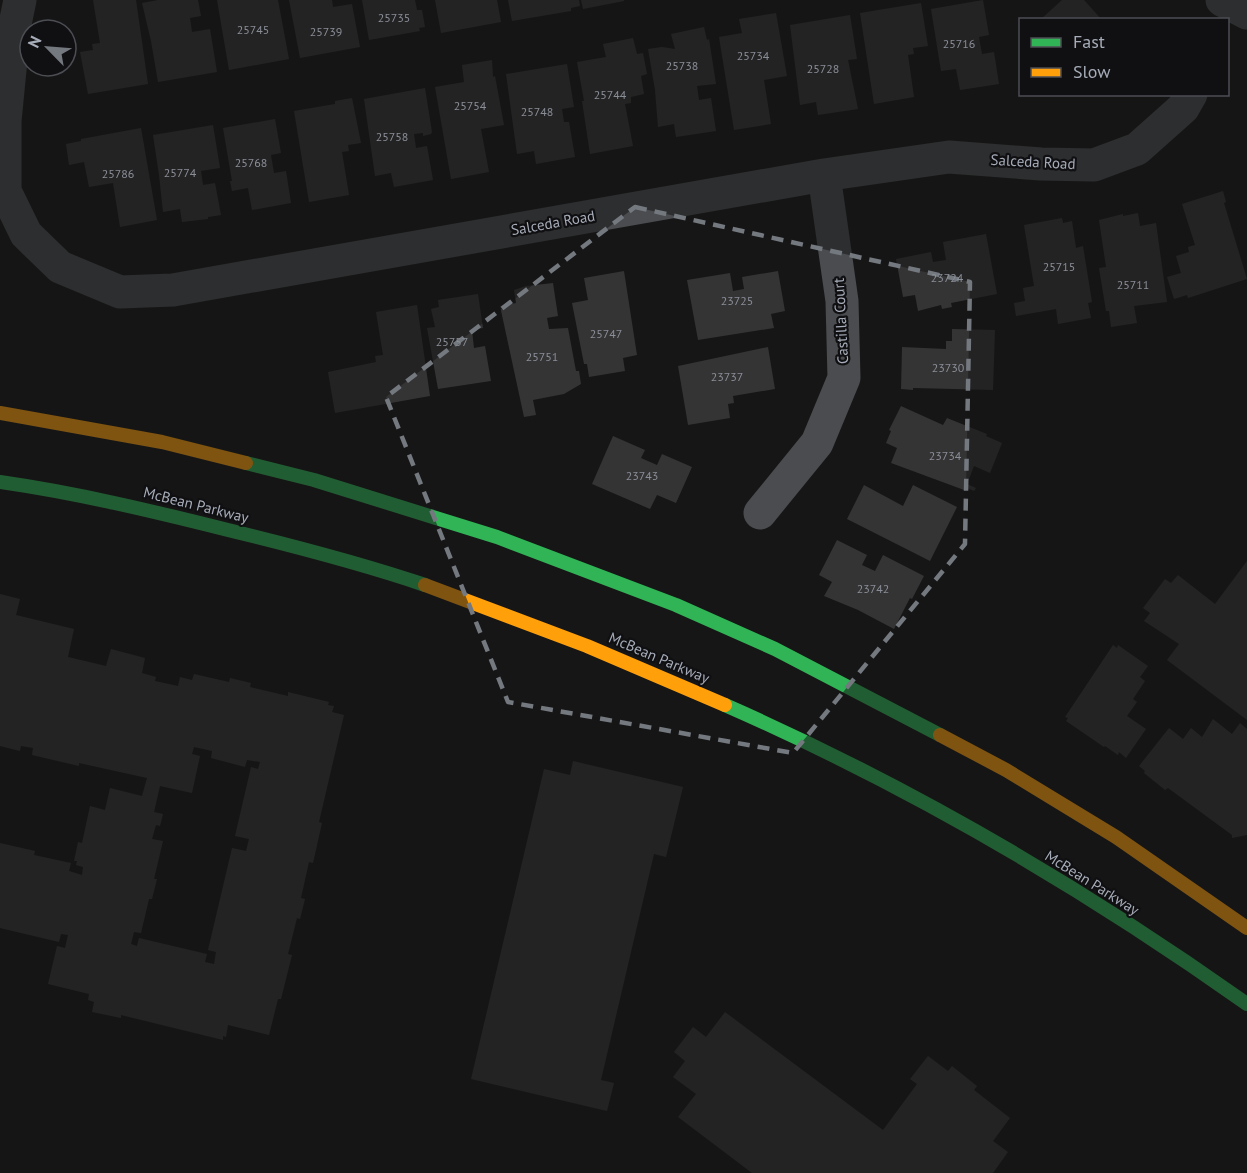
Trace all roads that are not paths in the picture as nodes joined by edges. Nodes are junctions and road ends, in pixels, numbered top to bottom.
1 (20, 0) edge
2 (1190, 96) edge
3 (824, 176) junction
4 (0, 412) edge
5 (0, 482) edge
6 (760, 513) dead end
7 (1247, 928) edge
8 (1247, 1004) edge

1 - 3 street, Salceda Road
2 - 3 street, Salceda Road
3 - 6 street, Castilla Court
4 - 7 main road
5 - 8 main road, McBean Parkway

